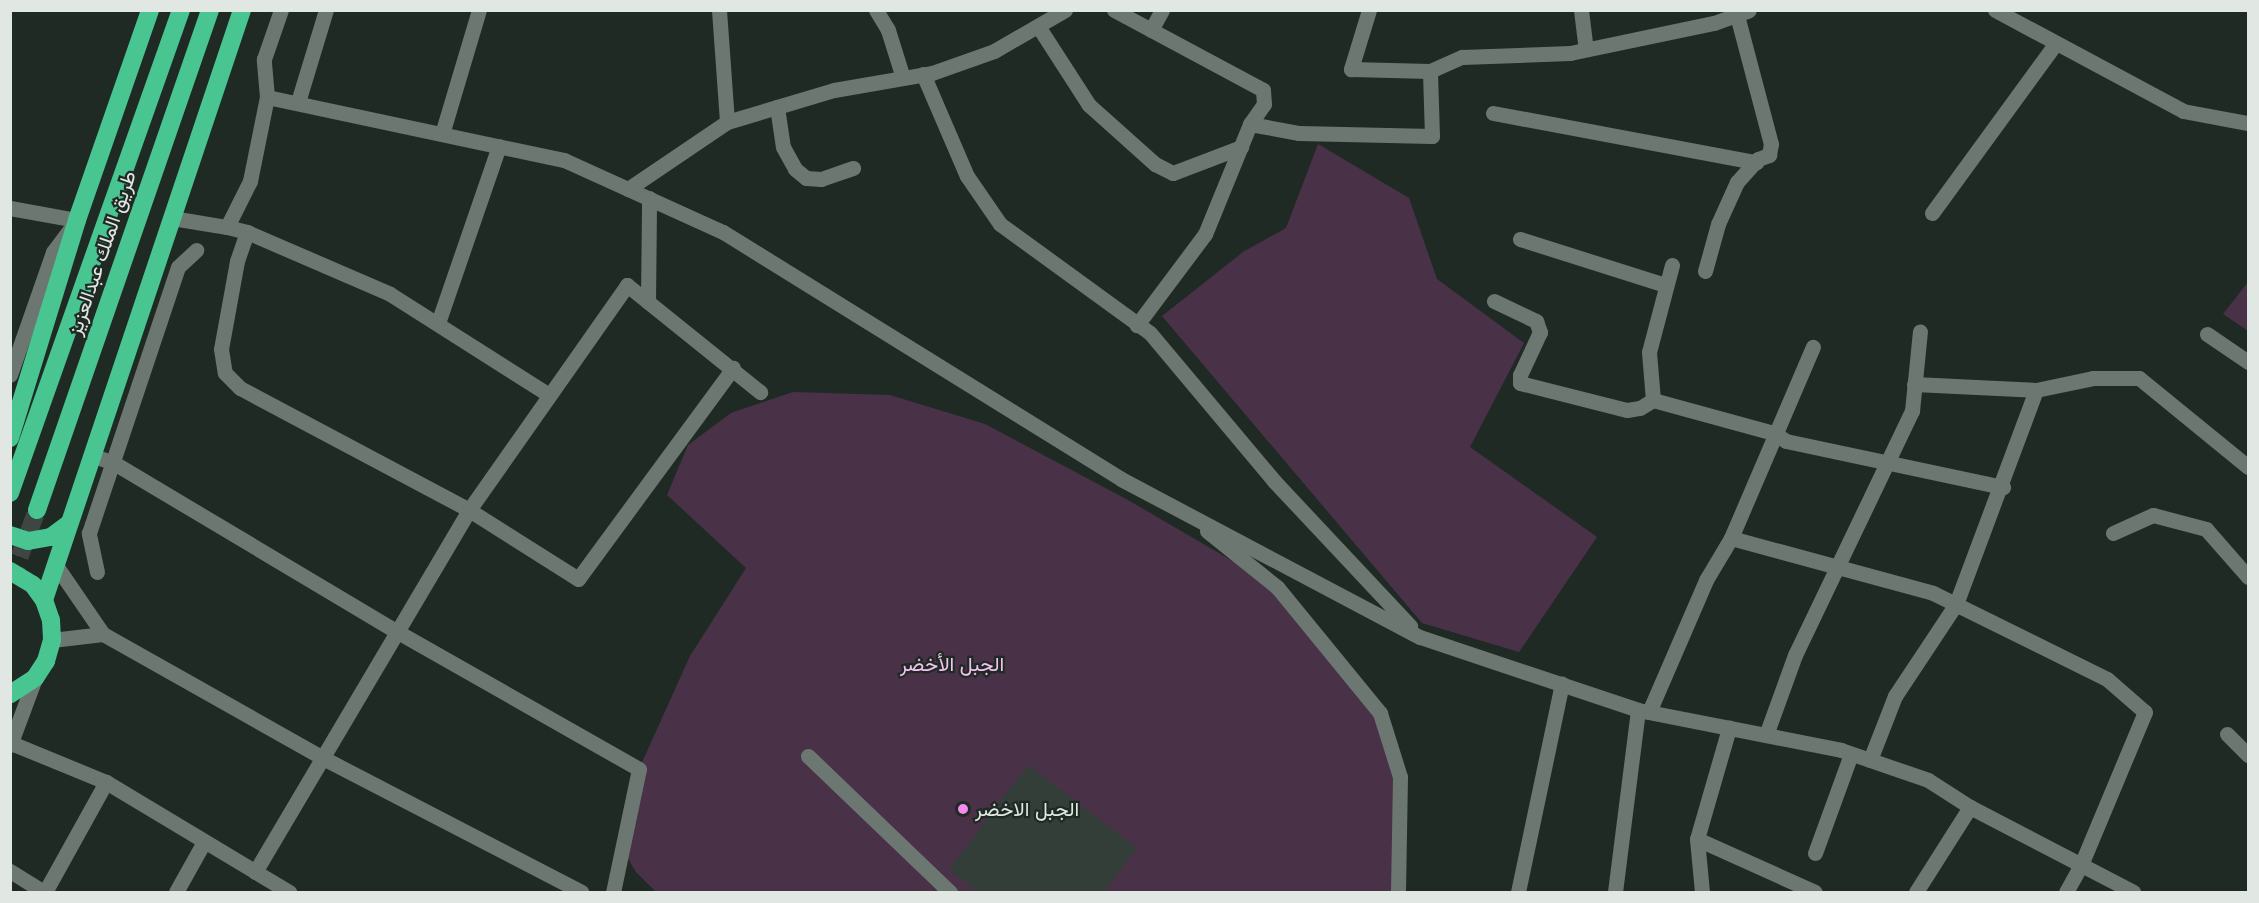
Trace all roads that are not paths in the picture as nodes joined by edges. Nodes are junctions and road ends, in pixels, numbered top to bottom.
1 (150, 10) edge
2 (181, 10) edge
3 (210, 10) edge
4 (242, 10) edge
5 (281, 10) edge
6 (326, 10) edge
7 (479, 10) edge
8 (719, 10) edge
9 (876, 10) edge
10 (1065, 10) edge
11 (1114, 10) edge
12 (1162, 10) edge
13 (1369, 10) edge
14 (1581, 10) edge
15 (1996, 11) edge
16 (1743, 13) edge
17 (1038, 26) junction
18 (1150, 30) junction
19 (2056, 43) junction
20 (1586, 49) junction
21 (1430, 71) junction
22 (923, 74) junction
23 (903, 78) junction
24 (267, 97) junction
25 (298, 102) junction
26 (777, 107) junction
27 (1493, 113) dead end
28 (727, 122) junction
29 (2248, 123) edge
30 (1250, 124) junction
31 (442, 134) junction
32 (499, 146) junction
33 (1241, 147) junction
34 (1756, 162) junction
35 (853, 168) dead end
36 (628, 189) junction
37 (649, 198) junction
38 (10, 208) edge
39 (1932, 213) dead end
40 (172, 218) junction
41 (77, 220) junction
42 (226, 227) junction
43 (247, 232) junction
44 (1520, 239) dead end
45 (196, 250) dead end
46 (1672, 265) dead end
47 (1705, 271) dead end
48 (1665, 285) junction
49 (1494, 301) dead end
50 (648, 302) junction
51 (438, 323) junction
52 (1137, 325) junction
53 (1920, 331) dead end
54 (2207, 334) dead end
55 (1813, 347) dead end
56 (2248, 363) edge
57 (733, 368) junction
58 (10, 375) edge
59 (1914, 384) junction
60 (2036, 390) junction
61 (760, 392) dead end
62 (549, 395) junction
63 (1653, 399) junction
64 (1774, 433) junction
65 (10, 438) edge
66 (91, 455) junction
67 (1890, 461) junction
68 (114, 463) junction
69 (2248, 467) edge
70 (2003, 487) junction
71 (10, 493) edge
72 (37, 510) tunnel mouth
73 (469, 510) junction
74 (1184, 512) junction
75 (68, 524) junction
76 (2113, 534) dead end
77 (10, 535) edge
78 (1731, 538) junction
79 (55, 564) junction
80 (1836, 567) junction
81 (10, 571) edge
82 (97, 572) dead end
83 (2248, 577) edge
84 (44, 600) junction
85 (1956, 604) junction
86 (396, 632) junction
87 (103, 633) junction
88 (1420, 637) junction
89 (52, 640) junction
90 (35, 678) junction
91 (1562, 684) junction
92 (10, 694) edge
93 (1644, 711) junction
94 (1729, 728) junction
95 (2227, 734) dead end
96 (1766, 735) junction
97 (11, 744) edge
98 (1851, 754) junction
99 (2248, 755) edge
100 (808, 756) dead end
101 (323, 758) junction
102 (1870, 760) junction
103 (106, 782) junction
104 (1970, 807) junction
105 (1697, 839) junction
106 (204, 842) junction
107 (1815, 853) dead end
108 (2082, 866) junction
109 (10, 871) edge
110 (255, 872) junction
111 (1808, 891) edge
112 (44, 892) edge
113 (176, 892) edge
114 (289, 892) edge
115 (581, 892) edge
116 (613, 892) edge
117 (950, 892) edge
118 (1398, 892) edge
119 (1518, 892) edge
120 (1615, 892) edge
121 (1702, 892) edge
122 (1916, 892) edge
123 (2066, 892) edge
124 (2133, 892) edge

1 - 41 highway
2 - 71 highway, طريق الملك عبدالعزيز
3 - 72 highway, طريق الملك عبدالعزيز
4 - 40 highway
5 - 24 street
6 - 25 street
7 - 31 street
8 - 28 street
9 - 23 street
10 - 17 street
11 - 18 street
12 - 18 street
13 - 21 street
14 - 20 street
15 - 19 street
16 - 20 street
16 - 34 street
17 - 22 street
17 - 33 street
18 - 30 street
19 - 29 street
19 - 39 street
20 - 21 street
21 - 30 street
22 - 23 street
22 - 52 street
23 - 26 street
24 - 25 street
24 - 42 street
25 - 31 street
26 - 28 street
26 - 35 street
27 - 34 street
28 - 36 street
30 - 33 street
31 - 32 street
32 - 36 street
32 - 51 street
33 - 52 street
34 - 47 street
36 - 37 street
37 - 50 street
37 - 74 street
38 - 41 street
40 - 42 street
40 - 66 highway
41 - 58 street
41 - 65 highway
42 - 43 street
43 - 51 street
43 - 73 street
44 - 48 street
45 - 68 street
46 - 48 street
48 - 63 street
49 - 63 street
50 - 57 street
50 - 62 street
51 - 62 street
52 - 88 street
53 - 59 street
54 - 56 street
55 - 64 street
57 - 61 street
57 - 73 street
59 - 60 street
59 - 67 street
60 - 69 street
60 - 70 street
62 - 73 street
63 - 64 street
64 - 67 street
64 - 78 street
66 - 68 street
66 - 75 highway
67 - 70 street
67 - 80 street
68 - 82 street
68 - 86 street
70 - 85 street
73 - 86 street
74 - 88 street
74 - 118 street
75 - 77 highway
75 - 79 highway
76 - 83 street
78 - 80 street
78 - 93 street
79 - 84 highway
79 - 87 street
80 - 85 street
80 - 96 street
81 - 84 highway
84 - 89 highway
85 - 102 street
85 - 108 street
86 - 101 street
86 - 116 street
87 - 89 street
87 - 101 street
88 - 91 street
89 - 90 highway
90 - 92 highway
90 - 97 street
91 - 93 street
91 - 119 street
93 - 94 street
93 - 120 street
94 - 96 street
94 - 105 street
95 - 99 street
96 - 98 street
97 - 103 street
98 - 102 street
98 - 107 street
100 - 117 street
101 - 110 street
101 - 115 street
102 - 104 street
103 - 106 street
103 - 112 street
104 - 108 street
104 - 122 street
105 - 111 street
105 - 121 street
106 - 110 street
106 - 113 street
108 - 123 street
108 - 124 street
109 - 112 street
110 - 114 street

